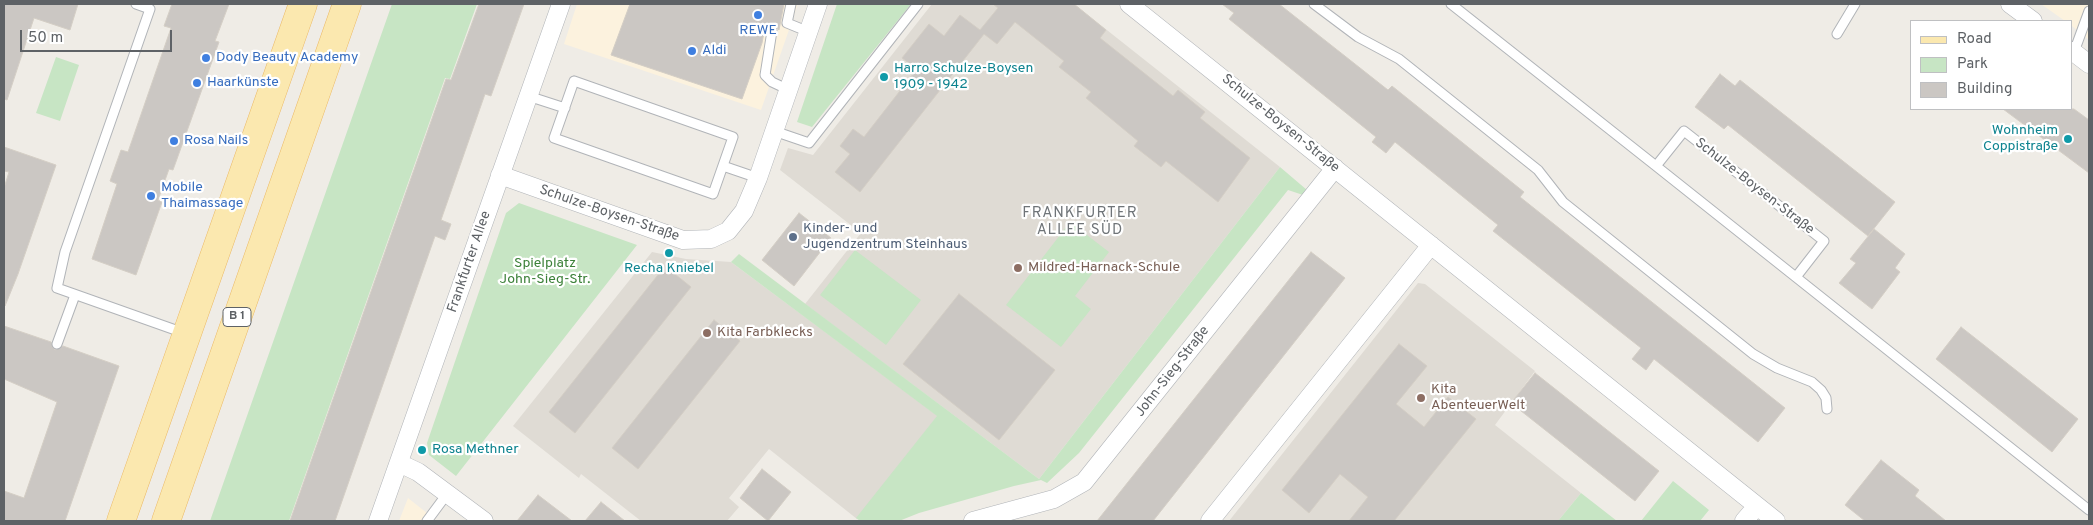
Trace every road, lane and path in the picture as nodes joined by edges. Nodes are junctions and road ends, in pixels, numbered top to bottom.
1 (136, 4) edge
2 (303, 4) edge
3 (347, 4) edge
4 (561, 4) edge
5 (791, 4) edge
6 (818, 4) edge
7 (918, 4) edge
8 (1129, 4) edge
9 (1314, 4) edge
10 (1451, 4) edge
11 (1855, 4) edge
12 (2010, 4) edge
13 (2089, 11) edge
14 (2032, 20) edge
15 (772, 31) dead end
16 (809, 32) junction
17 (1837, 34) dead end
18 (2073, 51) edge
19 (2089, 64) edge
20 (789, 90) junction
21 (528, 96) junction
22 (565, 108) junction
23 (774, 131) junction
24 (723, 166) junction
25 (1656, 166) junction
26 (1335, 168) junction
27 (500, 175) junction
28 (758, 178) junction
29 (1431, 245) junction
30 (1796, 277) junction
31 (75, 295) junction
32 (186, 334) junction
33 (57, 344) dead end
34 (1827, 409) dead end
35 (399, 463) junction
36 (446, 494) junction
37 (1756, 506) junction
38 (2089, 510) edge
39 (121, 521) edge
40 (166, 521) edge
41 (378, 521) edge
42 (427, 521) edge
43 (484, 521) edge
44 (973, 521) edge
45 (1210, 521) edge
46 (1744, 521) edge
47 (1776, 521) edge

1 - 31 lane
2 - 32 main road
3 - 40 main road, B 1
4 - 21 street, Frankfurter Allee
5 - 16 lane
6 - 16 street, Schulze-Boysen-Straße
7 - 23 lane
8 - 26 street, Schulze-Boysen-Straße
9 - 34 lane
10 - 25 lane
11 - 17 lane
12 - 14 street
13 - 18 lane
15 - 20 lane
16 - 20 street, Schulze-Boysen-Straße
18 - 19 street
20 - 23 street, Schulze-Boysen-Straße
21 - 22 lane
21 - 27 street, Frankfurter Allee
22 - 24 lane
22 - 24 lane
23 - 28 street, Schulze-Boysen-Straße
24 - 28 lane
25 - 30 lane
25 - 30 lane, Schulze-Boysen-Straße
26 - 29 street, Schulze-Boysen-Straße
26 - 44 street, John-Sieg-Straße
27 - 28 street, Schulze-Boysen-Straße
27 - 35 street, Frankfurter Allee
29 - 37 street, Schulze-Boysen-Straße
29 - 45 street
30 - 38 lane
31 - 32 lane
31 - 33 lane
32 - 39 main road
35 - 36 street
35 - 41 street, Frankfurter Allee
36 - 42 lane
36 - 43 street
37 - 46 street
37 - 47 street, Schulze-Boysen-Straße

